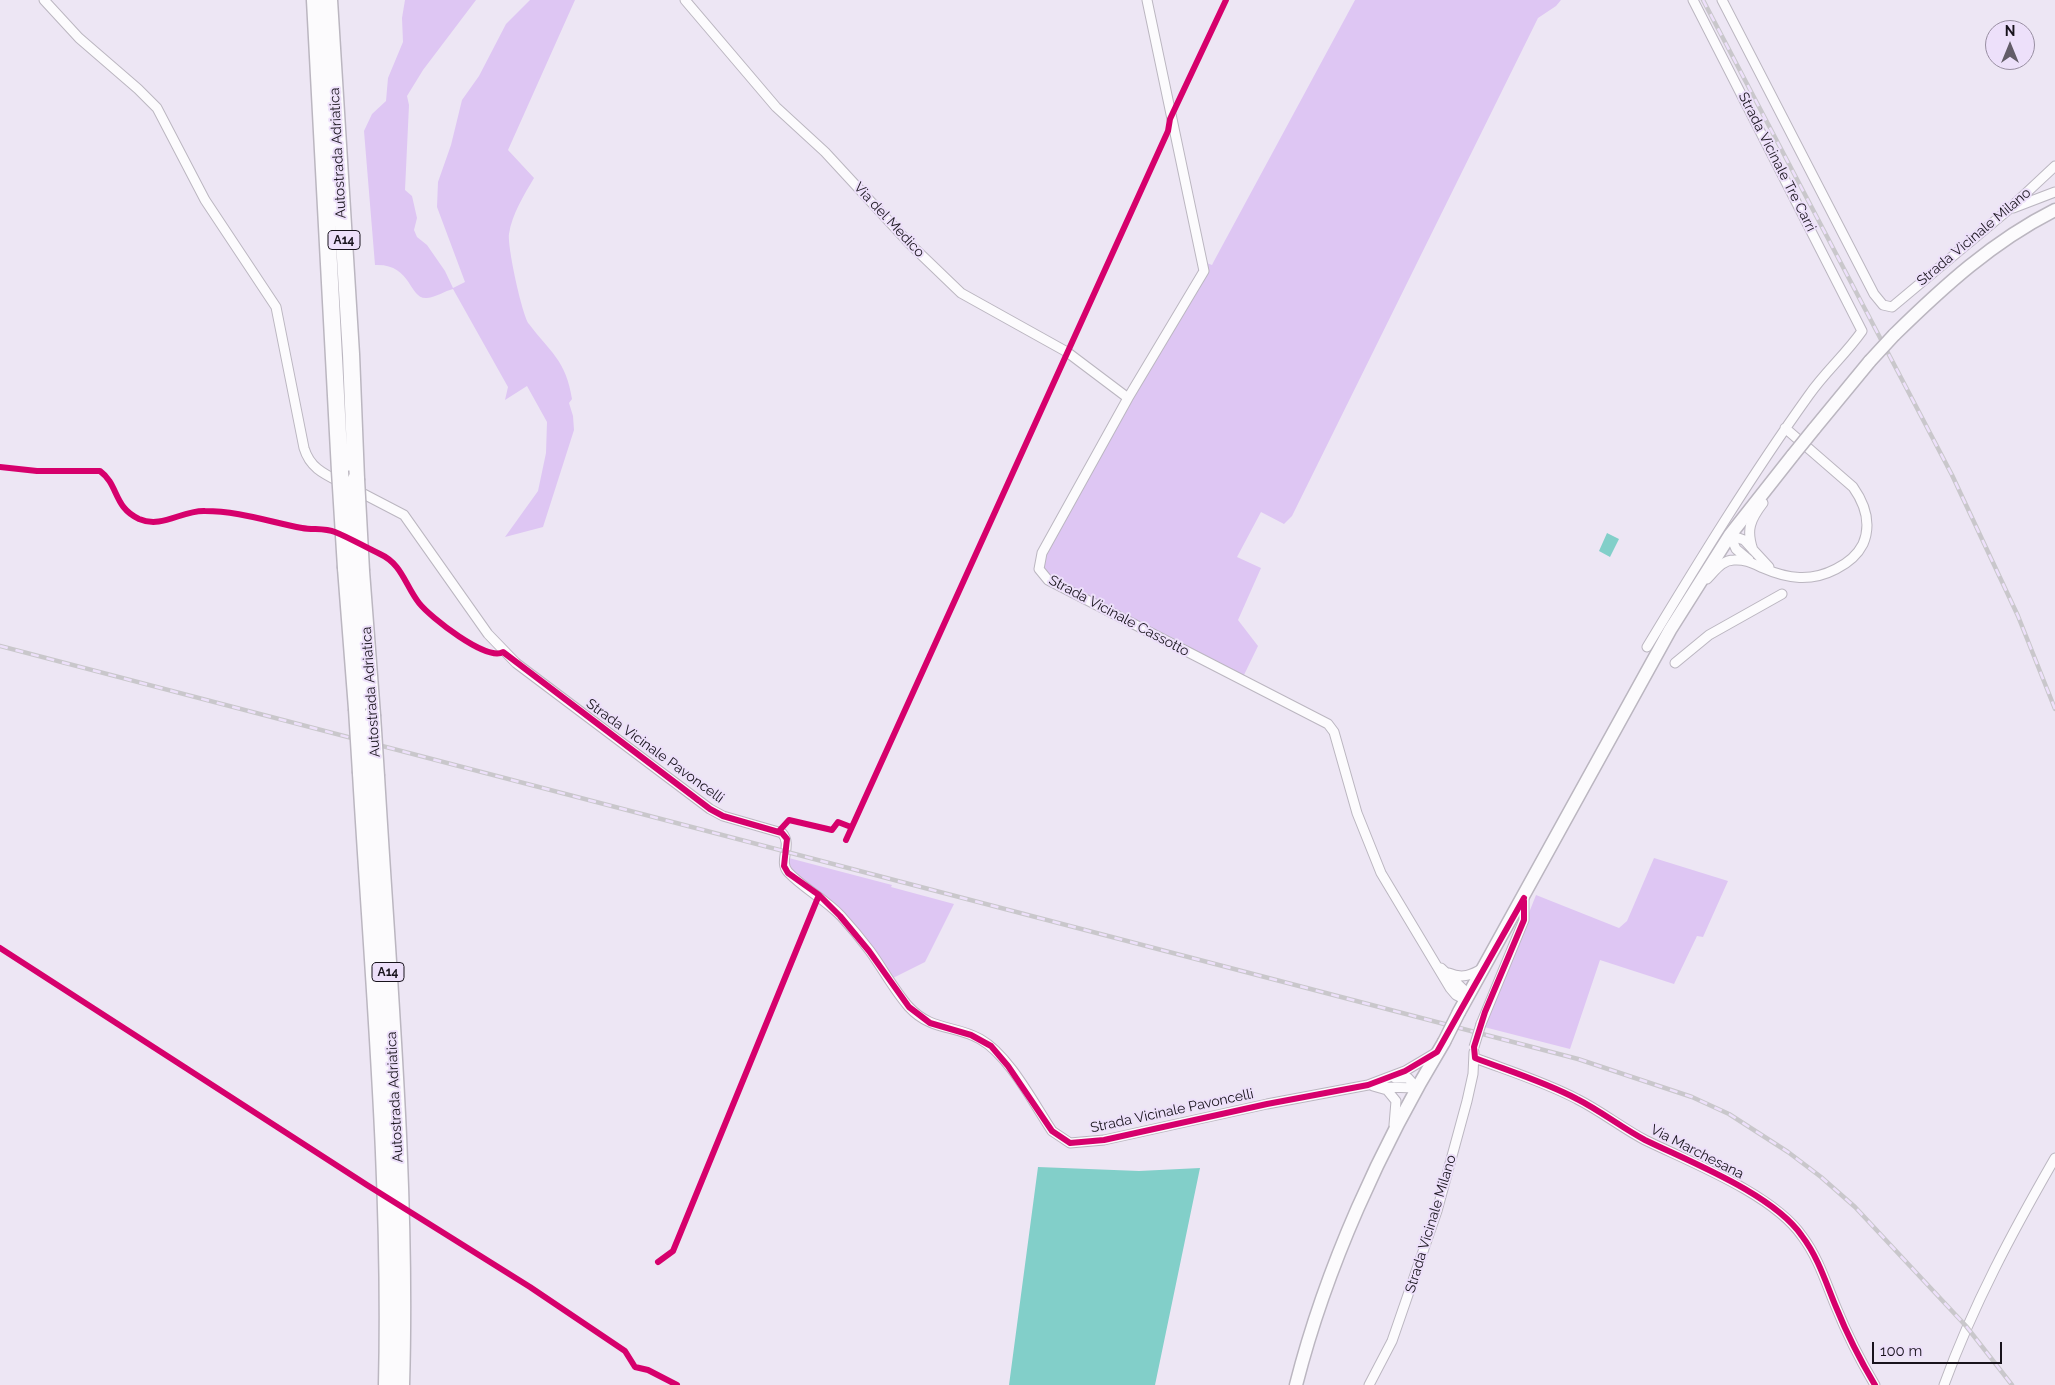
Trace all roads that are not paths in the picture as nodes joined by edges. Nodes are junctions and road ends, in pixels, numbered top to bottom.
1 (44, 0) edge
2 (314, 0) edge
3 (329, 0) edge
4 (684, 0) edge
5 (1147, 0) edge
6 (1693, 0) edge
7 (1722, 0) edge
8 (2055, 166) edge
9 (2055, 192) edge
10 (2055, 202) edge
11 (2008, 210) junction
12 (2055, 210) edge
13 (2029, 223) junction
14 (1128, 398) junction
15 (1785, 428) junction
16 (1780, 471) junction
17 (1730, 535) junction
18 (1753, 550) junction
19 (1755, 564) junction
20 (354, 570) junction
21 (1778, 574) junction
22 (1782, 594) dead end
23 (1691, 595) junction
24 (1647, 647) dead end
25 (1675, 663) dead end
26 (368, 775) junction
27 (1524, 898) junction
28 (1437, 964) junction
29 (1486, 966) junction
30 (1445, 972) junction
31 (1466, 1000) junction
32 (1440, 1047) junction
33 (1475, 1058) junction
34 (1390, 1078) junction
35 (1368, 1085) junction
36 (1383, 1087) junction
37 (1417, 1088) junction
38 (1390, 1140) junction
39 (2055, 1158) edge
40 (395, 1235) junction
41 (387, 1385) edge
42 (401, 1385) edge
43 (1296, 1385) edge
44 (1368, 1385) edge
45 (1875, 1385) edge
46 (1944, 1385) edge

1 - 35 street, Strada Vicinale Pavoncelli
2 - 20 highway, Autostrada Adriatica / A14, bridge
3 - 20 highway, Autostrada Adriatica / A14, bridge
4 - 14 street, Via del Medico
5 - 14 street, Strada Vicinale Cassotto
6 - 15 street, Strada Vicinale Tre Carri
7 - 11 street, Strada Vicinale Milano
8 - 11 street, Strada Vicinale Milano
9 - 11 street
10 - 13 main road
12 - 13 main road
13 - 16 main road, bridge
14 - 28 street, Strada Vicinale Cassotto
15 - 21 street
15 - 24 street
16 - 17 main road
16 - 18 street
17 - 18 street
17 - 19 street
17 - 23 main road
18 - 21 street
19 - 21 street
19 - 23 street
20 - 26 highway, Autostrada Adriatica / A14, bridge
20 - 26 highway, Autostrada Adriatica / A14, bridge
22 - 25 street
23 - 27 main road
26 - 40 highway, Autostrada Adriatica / A14
27 - 29 main road
27 - 33 street, Strada Vicinale Milano, bridge
28 - 30 street
28 - 31 street
29 - 30 street
29 - 31 main road
30 - 31 street
31 - 32 main road, bridge
32 - 34 street, Strada Vicinale Pavoncelli
32 - 37 main road
33 - 44 street, Strada Vicinale Milano
33 - 45 street, Via Marchesana
34 - 35 street, Strada Vicinale Pavoncelli
34 - 37 street
35 - 36 street, Strada Vicinale Pavoncelli
36 - 37 street, Strada Vicinale Pavoncelli
36 - 38 street
37 - 38 main road
38 - 43 main road
39 - 46 street
40 - 41 highway, Autostrada Adriatica / A14
40 - 42 highway, Autostrada Adriatica / A14

